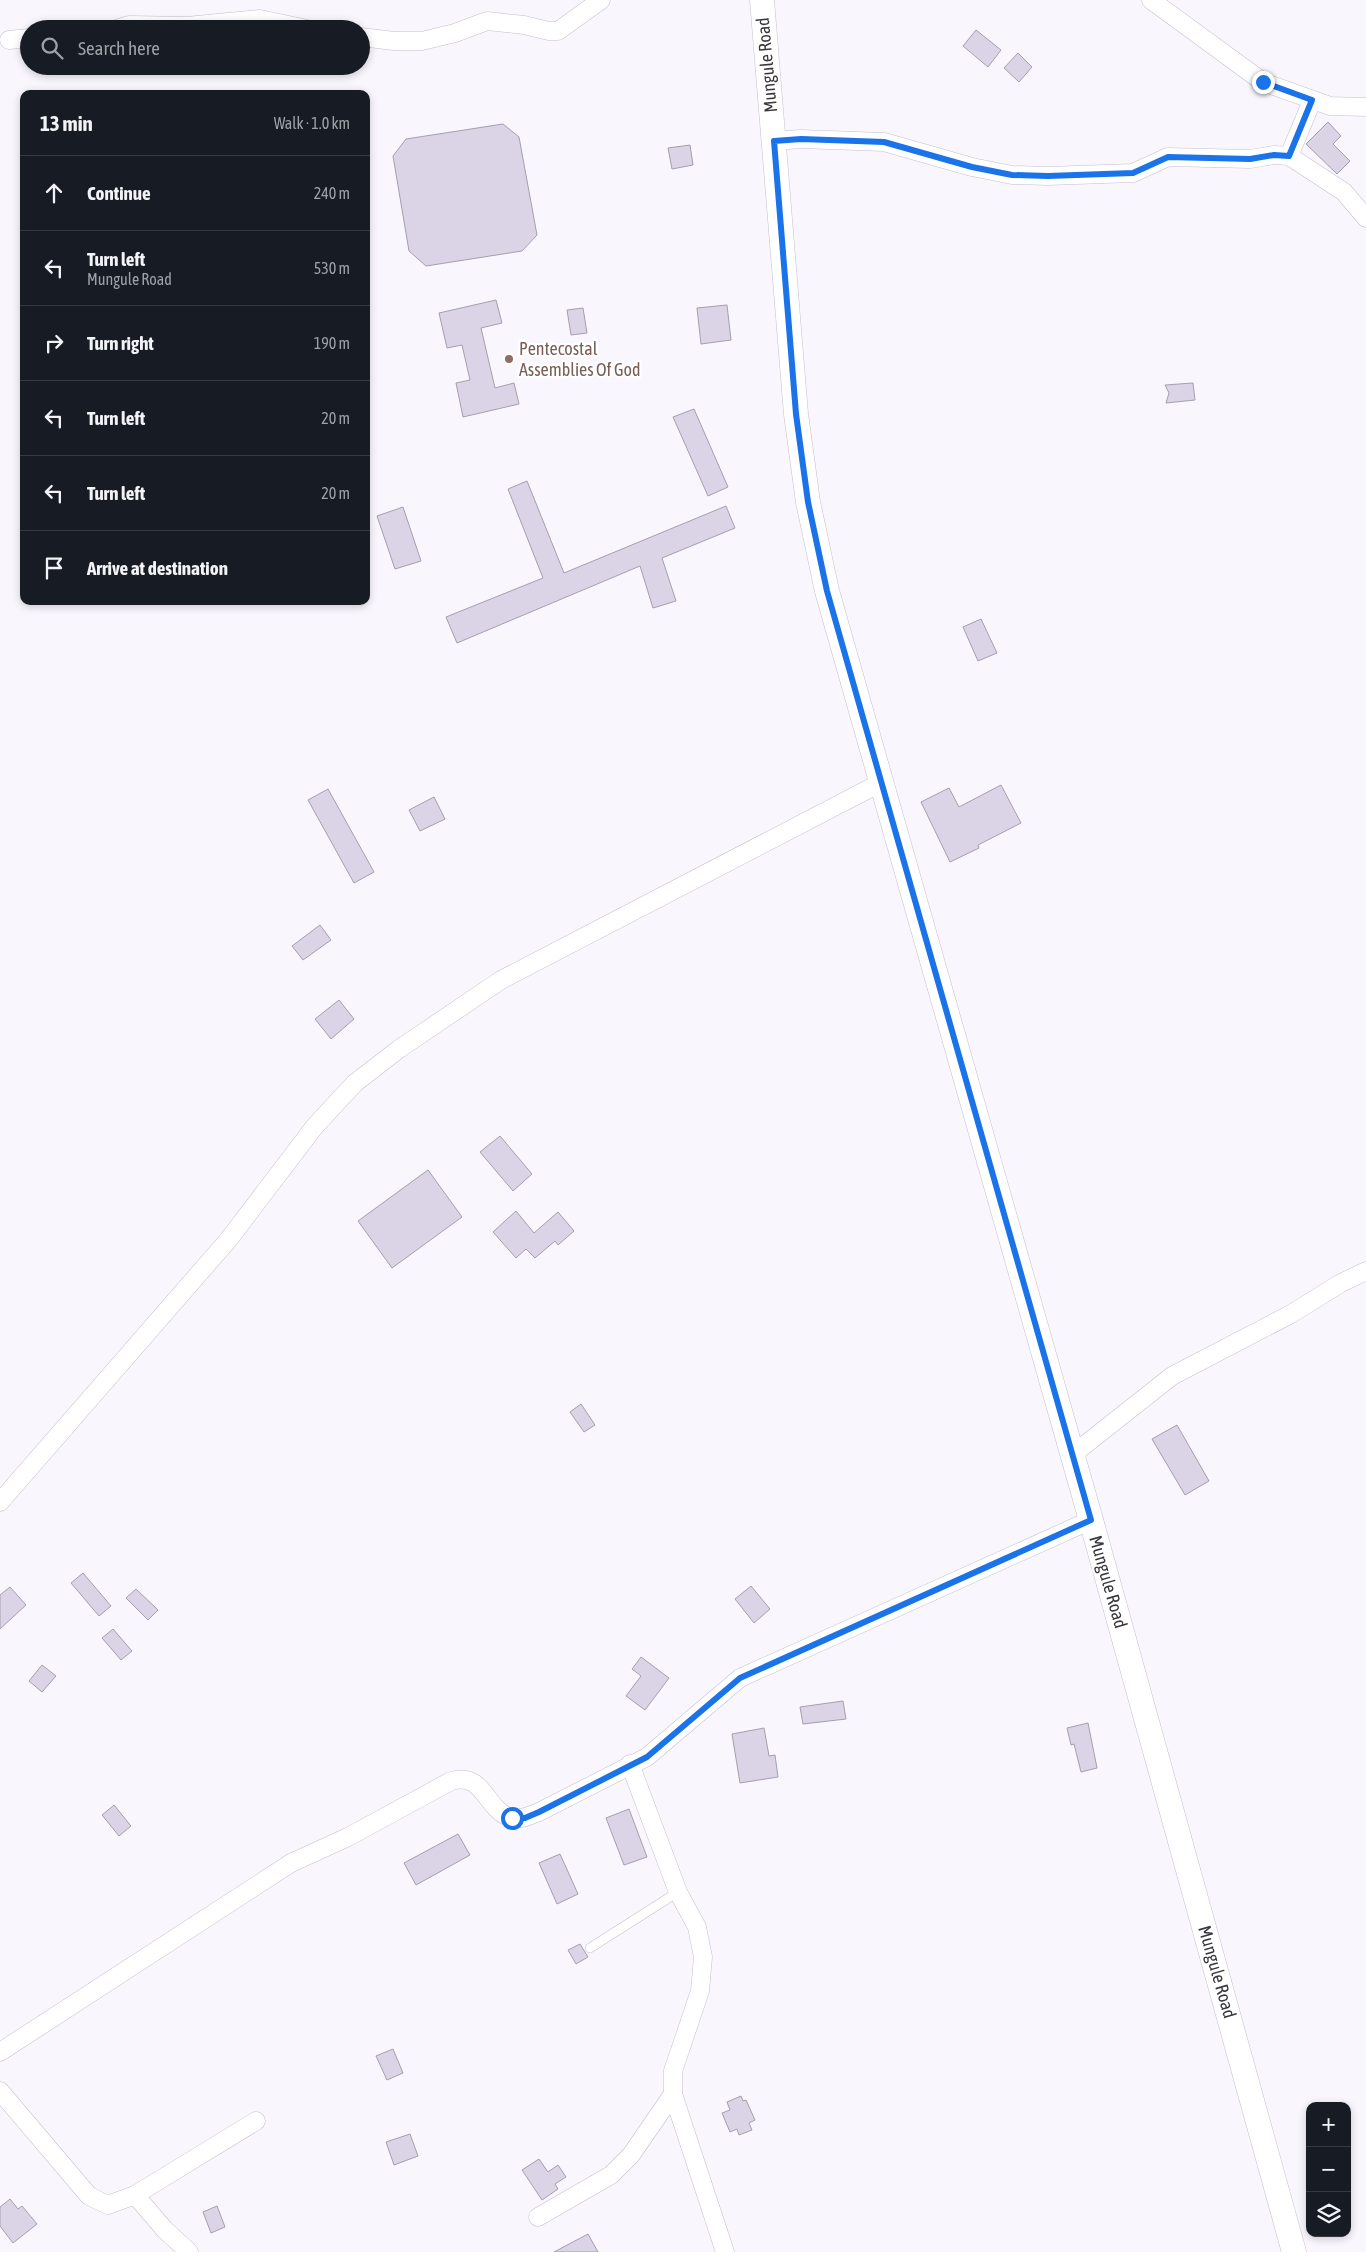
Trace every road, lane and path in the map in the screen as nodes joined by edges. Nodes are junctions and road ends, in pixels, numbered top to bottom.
1 (601, 0) edge
2 (762, 0) edge
3 (1151, 0) edge
4 (370, 38) edge
5 (20, 39) edge
6 (9, 40) dead end
7 (1312, 100) junction
8 (1366, 107) edge
9 (774, 141) junction
10 (1289, 156) junction
11 (1366, 218) edge
12 (882, 782) junction
13 (1366, 1271) edge
14 (1072, 1455) junction
15 (0, 1502) edge
16 (1091, 1520) junction
17 (630, 1764) junction
18 (678, 1892) junction
19 (590, 1948) dead end
20 (0, 2052) edge
21 (0, 2091) edge
22 (673, 2094) junction
23 (256, 2121) dead end
24 (135, 2195) junction
25 (538, 2217) dead end
26 (189, 2252) edge
27 (725, 2252) edge
28 (1294, 2252) edge

1 - 4 street
2 - 9 street, Mungule Road
3 - 7 street
5 - 6 street
7 - 8 street
7 - 10 street
9 - 10 street
9 - 12 street, Mungule Road
10 - 11 street
12 - 14 street, Mungule Road
12 - 15 street
13 - 14 street
14 - 16 street, Mungule Road
16 - 17 street
16 - 28 street, Mungule Road
17 - 18 street
17 - 20 street
18 - 19 lane
18 - 22 street
21 - 24 street
22 - 25 street
22 - 27 street
23 - 24 street
24 - 26 street

